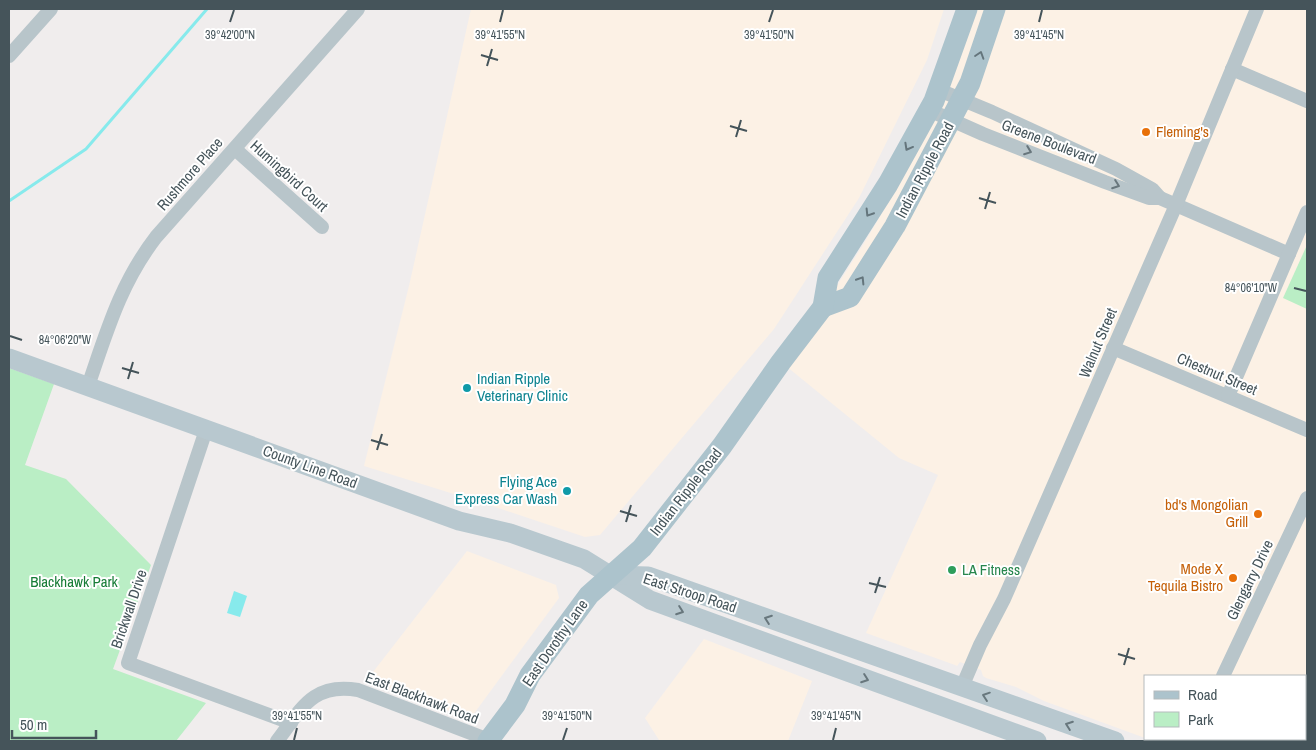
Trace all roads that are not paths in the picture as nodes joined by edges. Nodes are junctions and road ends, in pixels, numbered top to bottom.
1 (51, 9) edge
2 (358, 9) edge
3 (967, 9) edge
4 (995, 9) edge
5 (1257, 9) edge
6 (9, 56) edge
7 (1232, 69) junction
8 (939, 90) junction
9 (962, 99) junction
10 (1307, 101) edge
11 (929, 110) junction
12 (952, 119) junction
13 (235, 148) junction
14 (1160, 198) junction
15 (1176, 205) junction
16 (1307, 212) edge
17 (322, 227) dead end
18 (1289, 254) junction
19 (823, 306) junction
20 (1113, 348) junction
21 (9, 358) edge
22 (88, 386) junction
23 (1228, 396) junction
24 (206, 430) junction
25 (1307, 430) edge
26 (1307, 498) edge
27 (611, 575) junction
28 (792, 628) junction
29 (870, 655) junction
30 (807, 658) junction
31 (1223, 675) edge
32 (962, 688) junction
33 (291, 723) junction
34 (277, 741) edge
35 (489, 741) edge
36 (1037, 741) edge
37 (1115, 741) edge

1 - 6 street
2 - 13 street, Rushmore Place
3 - 8 main road, Indian Ripple Road
9 -> 4 main road, Indian Ripple Road
5 - 7 street, Walnut Street
7 - 10 street
7 - 15 street, Walnut Street
8 - 9 street, Greene Boulevard
8 - 11 main road, Indian Ripple Road
9 - 12 main road, Indian Ripple Road
9 - 14 street, Greene Boulevard
11 - 12 street, Greene Boulevard
11 -> 19 main road, Indian Ripple Road
12 -> 14 street, Greene Boulevard
19 -> 12 main road, Indian Ripple Road
13 - 17 street, Humingbird Court
13 - 22 street, Rushmore Place
14 - 15 street, Greene Boulevard
15 - 18 street, Greene Boulevard
15 - 20 street, Walnut Street
16 - 18 street
18 - 23 street
19 - 27 main road, Indian Ripple Road
20 - 23 street, Chestnut Street
20 - 32 street, Walnut Street
21 - 22 main road, County Line Road
22 - 24 main road, County Line Road
23 - 25 street, Chestnut Street
24 - 27 main road, County Line Road
24 - 33 street, Brickwall Drive
26 - 31 street, Glengarry Drive
28 -> 27 main road, East Stroop Road
27 -> 30 main road, East Stroop Road
27 - 35 main road, East Dorothy Lane
28 - 29 main road, East Stroop Road
28 - 30 main road
29 - 30 main road
29 - 32 main road, East Stroop Road
30 -> 36 main road, East Stroop Road
37 -> 32 main road, East Stroop Road
33 - 34 street, East Blackhawk Road
33 - 35 street, East Blackhawk Road

